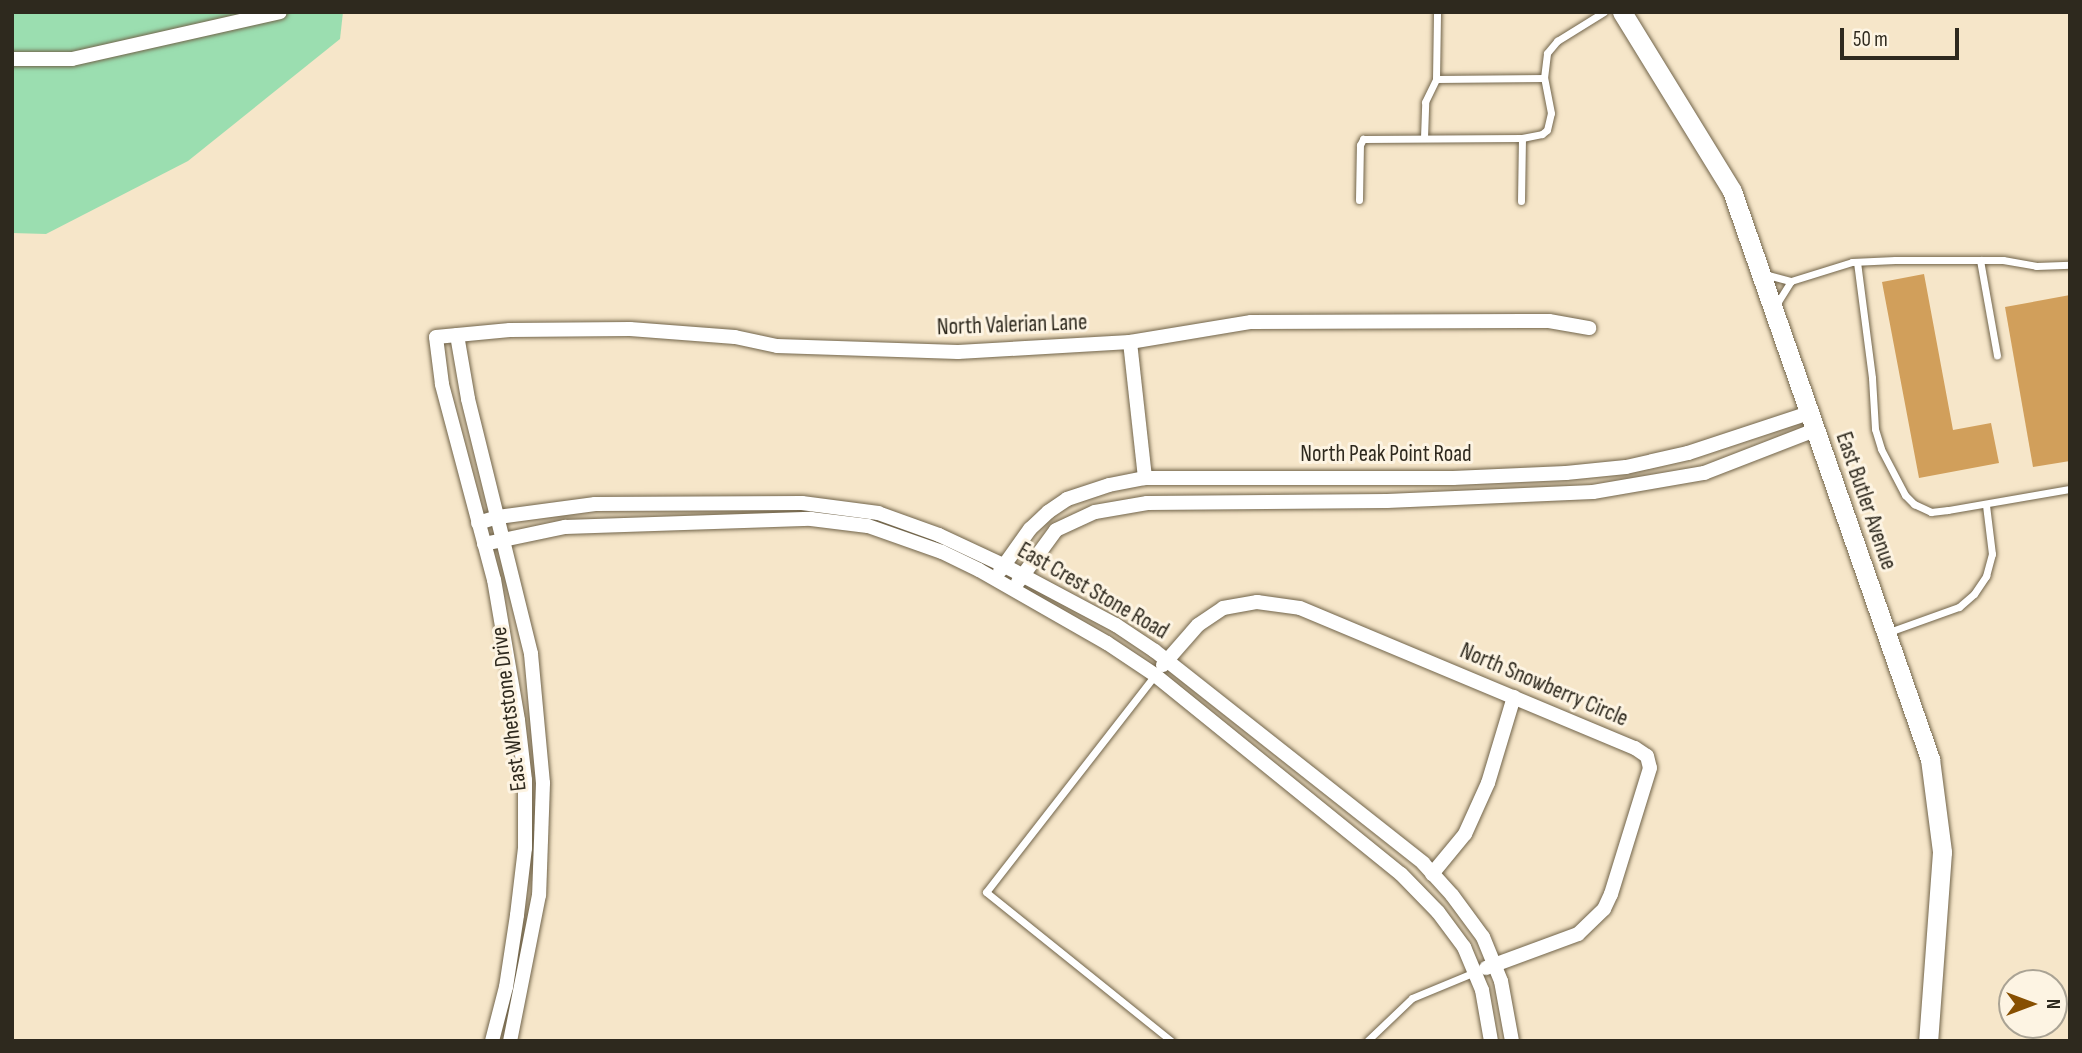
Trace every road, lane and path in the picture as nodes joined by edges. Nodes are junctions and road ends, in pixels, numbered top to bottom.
1 (280, 12) edge
2 (1437, 12) edge
3 (1604, 12) edge
4 (1622, 12) edge
5 (12, 59) edge
6 (1544, 78) junction
7 (1436, 79) junction
8 (1424, 138) junction
9 (1522, 138) junction
10 (1359, 200) dead end
11 (1521, 201) dead end
12 (1980, 260) junction
13 (1857, 262) junction
14 (2070, 265) edge
15 (1760, 273) junction
16 (1791, 282) junction
17 (1773, 312) junction
18 (1589, 328) dead end
19 (457, 335) junction
20 (436, 337) joint
21 (1130, 342) junction
22 (1997, 355) dead end
23 (1812, 422) junction
24 (1145, 478) junction
25 (2070, 489) edge
26 (1986, 505) junction
27 (498, 517) junction
28 (478, 523) junction
29 (504, 538) junction
30 (484, 544) junction
31 (1003, 565) junction
32 (1022, 576) junction
33 (995, 579) junction
34 (1014, 589) junction
35 (1886, 633) junction
36 (1167, 660) junction
37 (1155, 675) junction
38 (1514, 697) junction
39 (1432, 874) junction
40 (1494, 965) junction
41 (1476, 971) junction
42 (492, 1041) edge
43 (510, 1041) edge
44 (1171, 1041) edge
45 (1367, 1041) edge
46 (1491, 1041) edge
47 (1512, 1041) edge
48 (1928, 1041) edge

1 - 5 street
2 - 7 lane
3 - 6 lane
4 - 15 street, East Butler Avenue
6 - 7 lane
6 - 9 lane
7 - 8 lane
8 - 9 lane
8 - 10 lane
9 - 11 lane
12 - 13 lane
12 - 14 lane
12 - 22 lane
13 - 16 lane
13 - 26 lane
15 - 16 lane
15 - 17 street, East Butler Avenue
16 - 17 lane
17 - 23 street, East Butler Avenue
18 - 21 street, North Valerian Lane
19 - 20 street, North Valerian Lane
19 - 21 street, North Valerian Lane
19 - 27 street, East Whetstone Drive
20 - 28 street, East Whetstone Drive
21 - 24 street
23 - 24 street, North Peak Point Road
23 - 32 street, North Peak Point Road
23 - 35 street, East Butler Avenue
24 - 31 street, North Peak Point Road
25 - 26 lane
26 - 35 lane
27 - 28 street, East Crest Stone Road
27 - 29 street, East Whetstone Drive
27 - 31 street, East Crest Stone Road
28 - 30 street, East Whetstone Drive
29 - 30 street, East Crest Stone Road
29 - 33 street, East Crest Stone Road
29 - 43 street, East Whetstone Drive
30 - 42 street, East Whetstone Drive
31 - 32 street, East Crest Stone Road
31 - 33 street, North Peak Point Road
32 - 34 street, North Peak Point Road
32 - 36 street, East Crest Stone Road
33 - 34 street, East Crest Stone Road
34 - 37 street, East Crest Stone Road
35 - 48 street, East Butler Avenue
36 - 37 street, North Snowberry Circle
36 - 38 street, North Snowberry Circle
36 - 39 street, East Crest Stone Road
37 - 41 street, East Crest Stone Road
37 - 44 lane
38 - 39 street
38 - 40 street, North Snowberry Circle
39 - 40 street, East Crest Stone Road
40 - 41 street, North Snowberry Circle
40 - 47 street, East Crest Stone Road
41 - 45 lane
41 - 46 street, East Crest Stone Road

